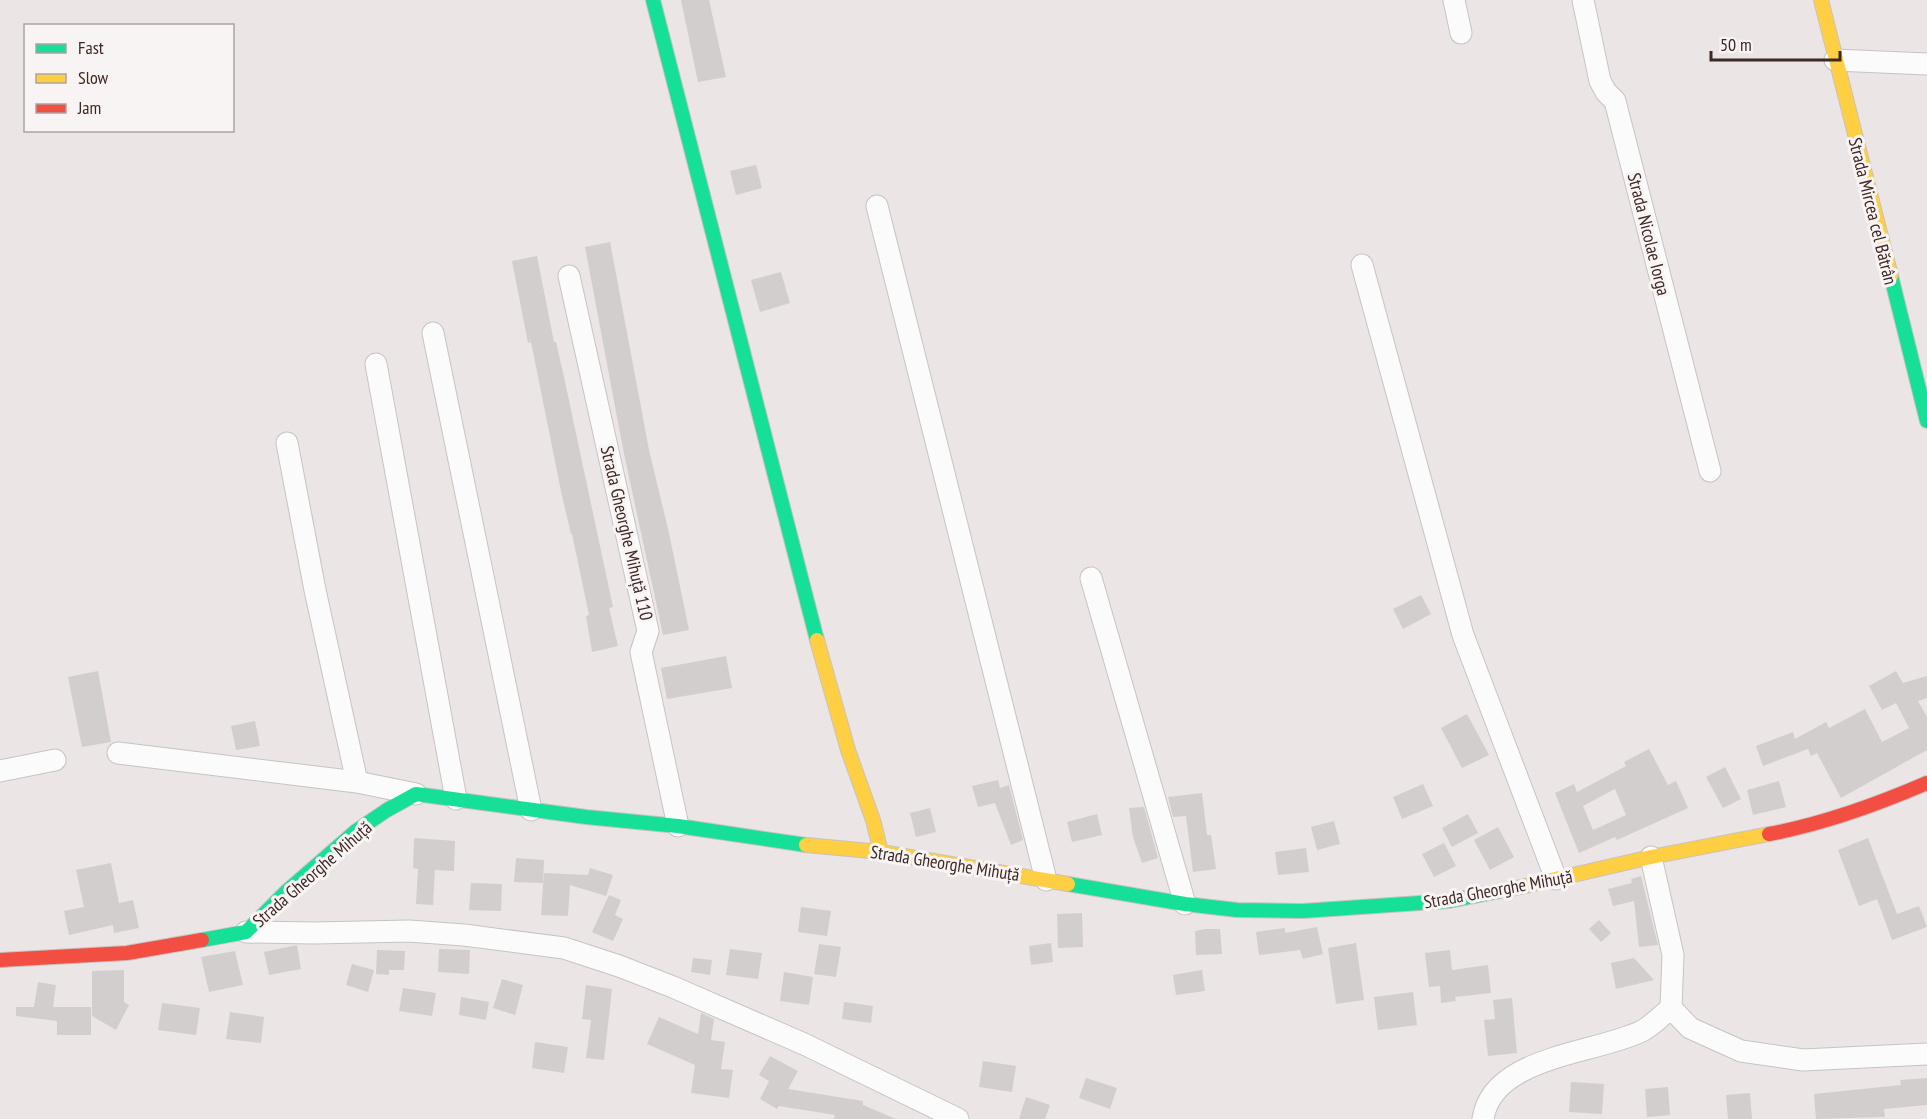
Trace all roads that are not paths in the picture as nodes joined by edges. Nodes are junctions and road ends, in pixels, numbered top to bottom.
1 (653, 0) edge
2 (1454, 0) edge
3 (1583, 0) edge
4 (1821, 0) edge
5 (1461, 33) dead end
6 (1835, 60) junction
7 (1927, 64) edge
8 (877, 206) dead end
9 (1362, 265) dead end
10 (569, 276) dead end
11 (433, 333) dead end
12 (1919, 360) edge
13 (376, 364) dead end
14 (1927, 421) edge
15 (287, 443) dead end
16 (1710, 471) dead end
17 (1091, 578) dead end
18 (118, 753) dead end
19 (56, 760) dead end
20 (0, 771) edge
21 (357, 782) junction
22 (1927, 783) edge
23 (416, 794) junction
24 (456, 799) junction
25 (531, 810) junction
26 (678, 826) junction
27 (881, 852) junction
28 (1651, 857) junction
29 (1556, 879) junction
30 (1046, 880) junction
31 (1185, 904) junction
32 (246, 932) junction
33 (0, 960) edge
34 (1671, 1008) junction
35 (1927, 1054) edge
36 (958, 1119) edge
37 (1483, 1119) edge

1 - 27 street
2 - 5 street
3 - 16 street, Strada Nicolae Iorga
4 - 6 street, Strada Mircea cel Bătrân
6 - 7 street
6 - 12 street, Strada Mircea cel Bătrân
8 - 30 street
9 - 29 street
10 - 26 street, Strada Gheorghe Mihuță 110
11 - 25 street
12 - 14 street, Strada Mircea cel Bătrân
13 - 24 street
15 - 21 street
17 - 31 street
18 - 21 street
19 - 20 street
21 - 23 street
22 - 28 street, Strada Gheorghe Mihuță
23 - 24 street, Strada Gheorghe Mihuță
23 - 32 street, Strada Gheorghe Mihuță
24 - 25 street, Strada Gheorghe Mihuță
25 - 26 street, Strada Gheorghe Mihuță
26 - 27 street, Strada Gheorghe Mihuță
27 - 30 street, Strada Gheorghe Mihuță
28 - 29 street, Strada Gheorghe Mihuță
28 - 34 street
29 - 31 street, Strada Gheorghe Mihuță
30 - 31 street, Strada Gheorghe Mihuță
32 - 33 street, Strada Gheorghe Mihuță
32 - 36 street
34 - 35 street
34 - 37 street

